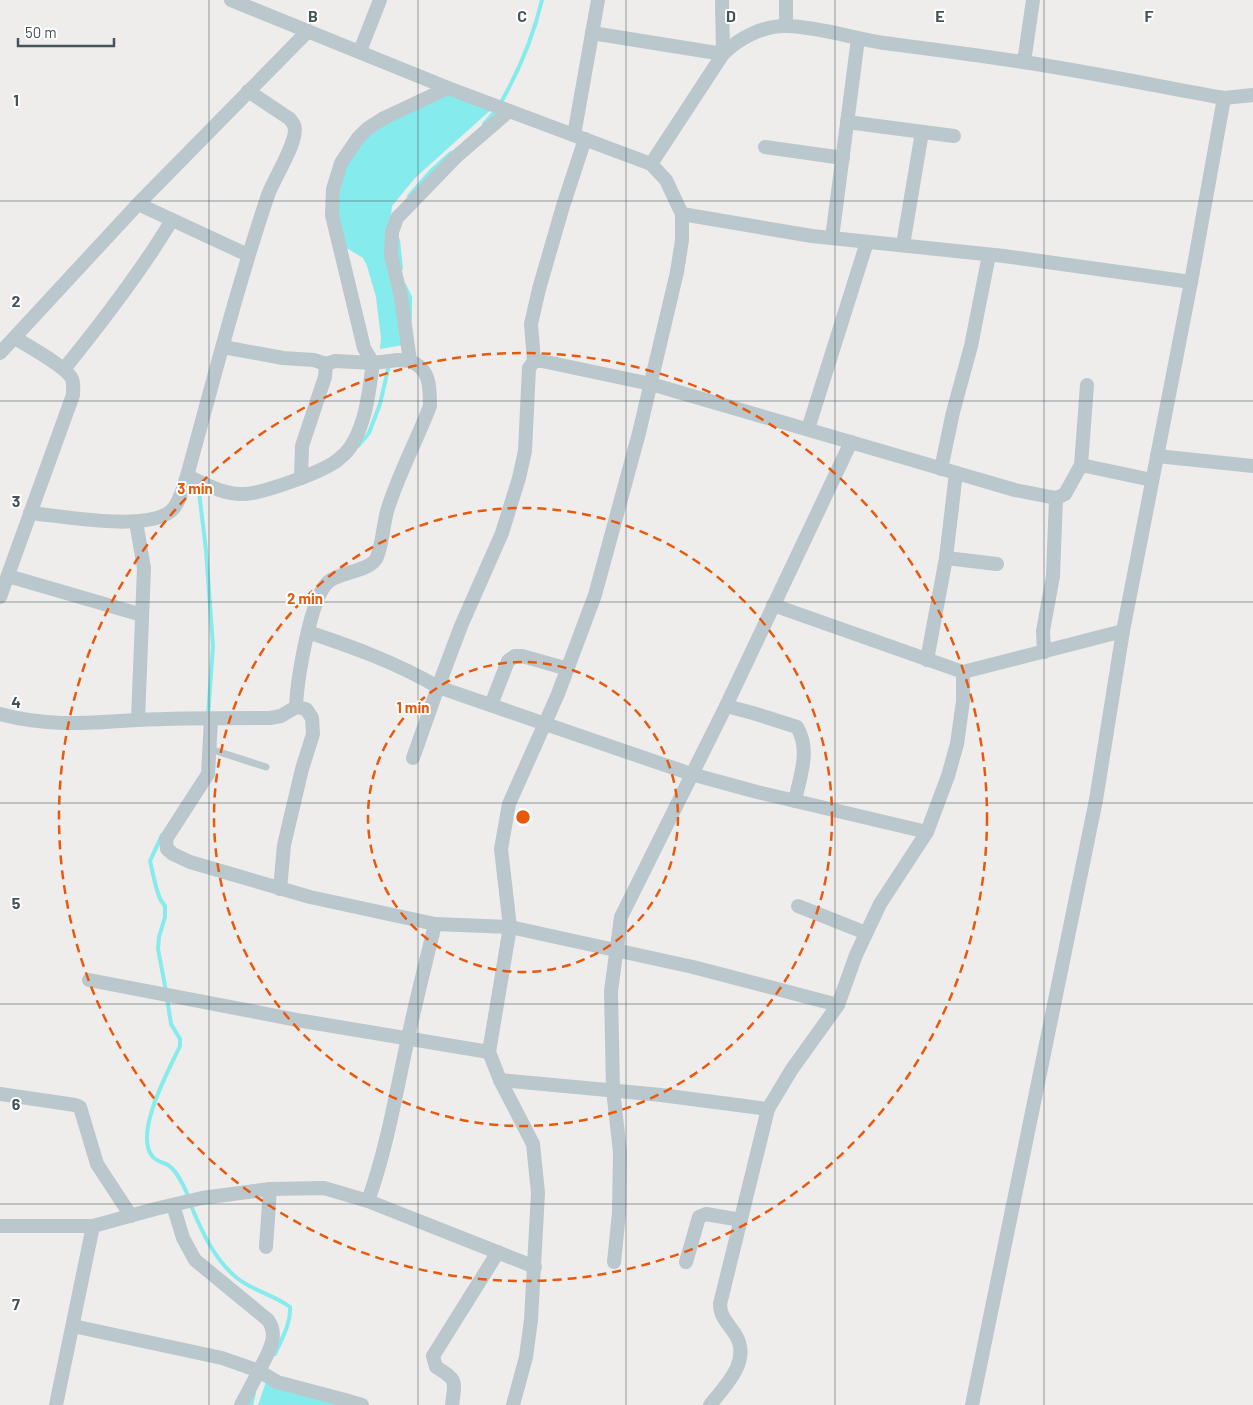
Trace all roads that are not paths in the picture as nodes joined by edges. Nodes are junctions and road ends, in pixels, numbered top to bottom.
1 (231, 0) edge
2 (380, 0) edge
3 (598, 0) edge
4 (722, 0) edge
5 (786, 0) edge
6 (1032, 0) edge
7 (786, 26) junction
8 (308, 31) junction
9 (592, 33) junction
10 (858, 39) junction
11 (360, 52) junction
12 (723, 54) junction
13 (1024, 62) junction
14 (448, 88) junction
15 (248, 90) junction
16 (1253, 95) edge
17 (1224, 98) junction
18 (508, 111) junction
19 (847, 122) junction
20 (922, 132) junction
21 (954, 136) dead end
22 (580, 137) junction
23 (765, 147) dead end
24 (843, 158) junction
25 (651, 164) junction
26 (138, 204) junction
27 (682, 214) junction
28 (172, 220) junction
29 (832, 238) junction
30 (867, 242) junction
31 (903, 245) junction
32 (248, 255) junction
33 (989, 255) junction
34 (1192, 282) junction
35 (15, 338) junction
36 (223, 347) junction
37 (0, 353) edge
38 (410, 361) junction
39 (534, 361) junction
40 (373, 363) junction
41 (326, 364) junction
42 (64, 369) junction
43 (651, 384) junction
44 (1087, 385) dead end
45 (808, 429) junction
46 (851, 442) junction
47 (1157, 456) junction
48 (1080, 465) junction
49 (1253, 466) edge
50 (941, 468) junction
51 (956, 473) junction
52 (187, 476) junction
53 (301, 478) junction
54 (1152, 480) junction
55 (1056, 498) junction
56 (30, 513) junction
57 (136, 522) junction
58 (946, 558) junction
59 (997, 564) dead end
60 (8, 576) junction
61 (0, 597) edge
62 (773, 605) junction
63 (142, 615) junction
64 (308, 632) junction
65 (1122, 632) junction
66 (1044, 652) junction
67 (927, 660) junction
68 (568, 669) junction
69 (963, 672) junction
70 (438, 687) junction
71 (491, 705) junction
72 (726, 706) junction
73 (296, 707) junction
74 (0, 714) edge
75 (214, 719) junction
76 (138, 720) junction
77 (546, 724) junction
78 (210, 749) junction
79 (413, 758) dead end
80 (266, 767) dead end
81 (692, 774) junction
82 (795, 801) junction
83 (927, 832) junction
84 (280, 889) junction
85 (798, 906) dead end
86 (435, 924) junction
87 (510, 927) junction
88 (866, 933) junction
89 (617, 949) junction
90 (89, 980) dead end
91 (838, 1005) junction
92 (408, 1038) junction
93 (489, 1052) junction
94 (500, 1080) junction
95 (614, 1090) junction
96 (0, 1094) edge
97 (768, 1109) junction
98 (270, 1189) junction
99 (368, 1201) junction
100 (183, 1203) junction
101 (130, 1216) junction
102 (741, 1220) junction
103 (0, 1226) edge
104 (94, 1226) junction
105 (266, 1247) dead end
106 (498, 1252) junction
107 (614, 1262) dead end
108 (686, 1262) dead end
109 (535, 1267) junction
110 (74, 1326) junction
111 (258, 1371) junction
112 (344, 1402) edge
113 (56, 1405) edge
114 (241, 1405) edge
115 (362, 1405) edge
116 (452, 1405) edge
117 (513, 1405) edge
118 (710, 1405) edge
119 (972, 1405) edge

1 - 8 street
2 - 11 street
3 - 9 street
4 - 12 street
5 - 7 street
6 - 13 street
7 - 10 street
7 - 12 street
8 - 11 street
8 - 15 street
9 - 12 street
9 - 22 street
10 - 13 street
10 - 19 street
11 - 14 street
12 - 25 street
13 - 17 street
14 - 18 street
14 - 40 street
15 - 26 street
15 - 32 street
16 - 17 street
17 - 34 street
18 - 22 street
18 - 38 street
19 - 20 street
19 - 24 street
20 - 21 street
20 - 31 street
22 - 25 street
22 - 39 street
23 - 24 street
24 - 29 street
25 - 27 street
26 - 28 street
26 - 35 street
27 - 29 street
27 - 43 street
28 - 32 street
28 - 42 street
29 - 30 street
30 - 31 street
30 - 45 street
31 - 33 street
32 - 36 street
33 - 34 street
33 - 50 street
34 - 47 street
35 - 37 street
35 - 42 street
36 - 41 street
36 - 52 street
38 - 40 street
38 - 64 street
39 - 43 street
39 - 70 street
40 - 41 street
40 - 53 street
41 - 53 street
42 - 56 street
43 - 45 street
43 - 68 street
44 - 48 street
45 - 46 street
46 - 50 street
46 - 62 street
47 - 49 street
47 - 54 street
48 - 54 street
48 - 55 street
50 - 51 street
51 - 55 street
51 - 58 street
52 - 53 street
52 - 57 street
54 - 65 street
55 - 66 street
56 - 57 street
56 - 60 street
57 - 63 street
58 - 59 street
58 - 67 street
60 - 61 street
60 - 63 street
62 - 67 street
62 - 72 street
63 - 76 street
64 - 70 street
64 - 73 street
65 - 66 street
65 - 119 street
66 - 69 street
67 - 69 street
68 - 71 street
68 - 77 street
69 - 83 street
70 - 71 street
70 - 79 street
71 - 77 street
72 - 81 street
72 - 82 street
73 - 75 street
73 - 84 street
74 - 76 street
75 - 76 street
75 - 78 street
77 - 81 street
77 - 87 street
78 - 80 lane
78 - 84 street
81 - 82 street
81 - 89 street
82 - 83 street
83 - 88 street
84 - 86 street
85 - 88 street
86 - 87 street
86 - 92 street
87 - 89 street
87 - 93 street
88 - 91 street
89 - 91 street
89 - 95 street
90 - 92 street
91 - 97 street
92 - 93 street
92 - 99 street
93 - 94 street
94 - 95 street
94 - 109 street
95 - 97 street
95 - 107 street
96 - 101 street
97 - 102 street
98 - 99 street
98 - 100 street
98 - 105 street
99 - 106 street
100 - 101 street
100 - 111 street
101 - 104 street
102 - 108 street
102 - 118 street
103 - 104 street
104 - 110 street
106 - 109 street
106 - 116 street
109 - 117 street
110 - 111 street
110 - 113 street
111 - 112 street
111 - 114 street
112 - 115 street

